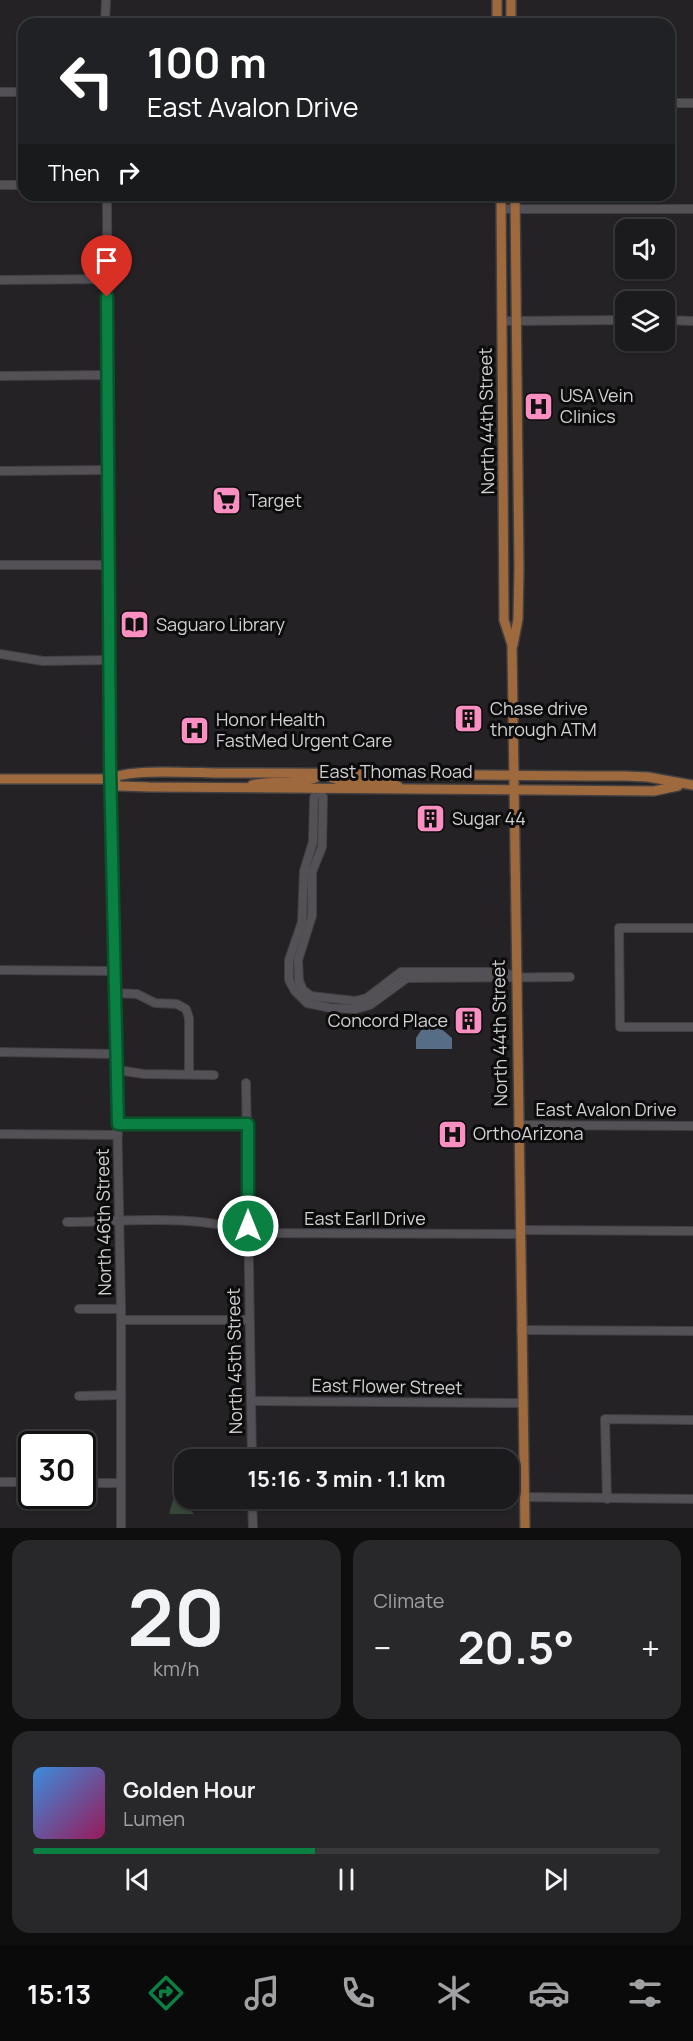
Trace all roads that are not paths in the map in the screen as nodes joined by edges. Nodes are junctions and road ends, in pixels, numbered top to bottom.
1 (106, 0) edge
2 (497, 0) edge
3 (511, 0) edge
4 (105, 18) edge
5 (497, 18) edge
6 (512, 18) edge
7 (0, 92) edge
8 (18, 92) edge
9 (675, 103) edge
10 (693, 103) edge
11 (0, 185) edge
12 (18, 185) edge
13 (107, 201) edge
14 (501, 201) edge
15 (515, 201) edge
16 (501, 209) junction
17 (515, 209) junction
18 (693, 209) edge
19 (107, 279) junction
20 (0, 280) edge
21 (615, 320) edge
22 (675, 320) edge
23 (502, 321) junction
24 (516, 321) junction
25 (693, 321) edge
26 (107, 375) junction
27 (0, 376) edge
28 (503, 386) junction
29 (517, 387) junction
30 (108, 470) junction
31 (0, 471) edge
32 (0, 565) edge
33 (109, 565) junction
34 (512, 645) junction
35 (0, 654) edge
36 (109, 660) junction
37 (323, 772) junction
38 (514, 775) junction
39 (0, 779) edge
40 (111, 779) junction
41 (682, 785) junction
42 (693, 785) edge
43 (244, 788) junction
44 (318, 788) junction
45 (407, 789) junction
46 (514, 789) junction
47 (693, 928) edge
48 (0, 970) edge
49 (115, 971) junction
50 (570, 976) dead end
51 (516, 977) junction
52 (115, 993) junction
53 (693, 1027) edge
54 (0, 1052) edge
55 (116, 1054) junction
56 (117, 1070) junction
57 (189, 1074) junction
58 (214, 1075) dead end
59 (246, 1083) dead end
60 (118, 1124) junction
61 (248, 1124) junction
62 (518, 1125) junction
63 (693, 1126) edge
64 (0, 1134) edge
65 (118, 1135) junction
66 (67, 1222) dead end
67 (119, 1222) junction
68 (693, 1231) edge
69 (520, 1232) junction
70 (248, 1233) junction
71 (79, 1309) dead end
72 (121, 1309) junction
73 (121, 1320) junction
74 (249, 1320) junction
75 (522, 1330) junction
76 (693, 1331) edge
77 (120, 1395) junction
78 (79, 1396) dead end
79 (251, 1401) junction
80 (523, 1403) junction
81 (693, 1420) edge
82 (252, 1449) edge
83 (0, 1482) edge
84 (18, 1482) edge
85 (96, 1483) edge
86 (121, 1484) junction
87 (525, 1497) junction
88 (607, 1498) junction
89 (693, 1499) edge
90 (252, 1509) edge
91 (121, 1528) edge
92 (253, 1528) edge
93 (525, 1528) edge

1 - 4 street
2 - 5 main road
3 - 6 main road
7 - 8 street
9 - 10 street
11 - 12 street
13 - 19 street, North 46th Street
14 - 16 main road, North 44th Street
15 - 17 main road, North 44th Street
16 - 17 street
16 - 23 main road, North 44th Street
17 - 18 street
17 - 24 main road, North 44th Street
19 - 20 street
19 - 26 street, North 46th Street
21 - 24 street
22 - 25 street
23 - 24 street
23 - 28 main road, North 44th Street
24 - 29 main road, North 44th Street
26 - 27 street
26 - 30 street, North 46th Street
28 - 29 street
28 - 34 main road, North 44th Street
29 - 34 main road, North 44th Street
30 - 31 street
30 - 33 street, North 46th Street
32 - 33 street
33 - 36 street, North 46th Street
34 - 38 main road, North 44th Street
35 - 36 street
36 - 40 street, North 46th Street
37 - 38 main road, East Thomas Road
37 - 40 main road, East Thomas Road
37 - 43 main road
37 - 45 main road
38 - 41 main road, East Thomas Road
38 - 46 main road, North 44th Street
39 - 40 main road, East Thomas Road
40 - 43 main road, East Thomas Road
40 - 49 street, North 46th Street
41 - 42 main road, East Thomas Road
41 - 46 main road, East Thomas Road
43 - 44 main road, East Thomas Road
44 - 45 main road, East Thomas Road
44 - 51 street
45 - 46 main road, East Thomas Road
46 - 51 main road, North 44th Street
47 - 53 street
48 - 49 street
49 - 52 street, North 46th Street
50 - 51 street
51 - 62 main road, North 44th Street
52 - 55 street, North 46th Street
52 - 57 street
54 - 55 street
55 - 56 street, North 46th Street
56 - 57 street
56 - 60 street, North 46th Street
57 - 58 street
59 - 61 street, North 45th Street
60 - 61 street
60 - 65 street, North 46th Street
61 - 70 street, North 45th Street
62 - 63 street, East Avalon Drive
62 - 69 main road, North 44th Street
64 - 65 street
65 - 67 street, North 46th Street
66 - 67 street, East Earll Drive
67 - 70 street, East Earll Drive
67 - 72 street, North 46th Street
68 - 69 street, East Earll Drive
69 - 70 street, East Earll Drive
69 - 75 main road, North 44th Street
70 - 74 street, North 45th Street
71 - 72 street
72 - 73 street, North 46th Street
73 - 74 street
73 - 77 street, North 46th Street
74 - 79 street, North 45th Street
75 - 76 street
75 - 80 main road, North 44th Street
77 - 78 street
77 - 86 street, North 46th Street
79 - 80 street, East Flower Street
79 - 82 street, North 45th Street
80 - 87 main road, North 44th Street
81 - 88 street
83 - 84 street
85 - 86 street
86 - 91 street, North 46th Street
87 - 88 street
87 - 93 main road, North 44th Street
88 - 89 street
90 - 92 street

